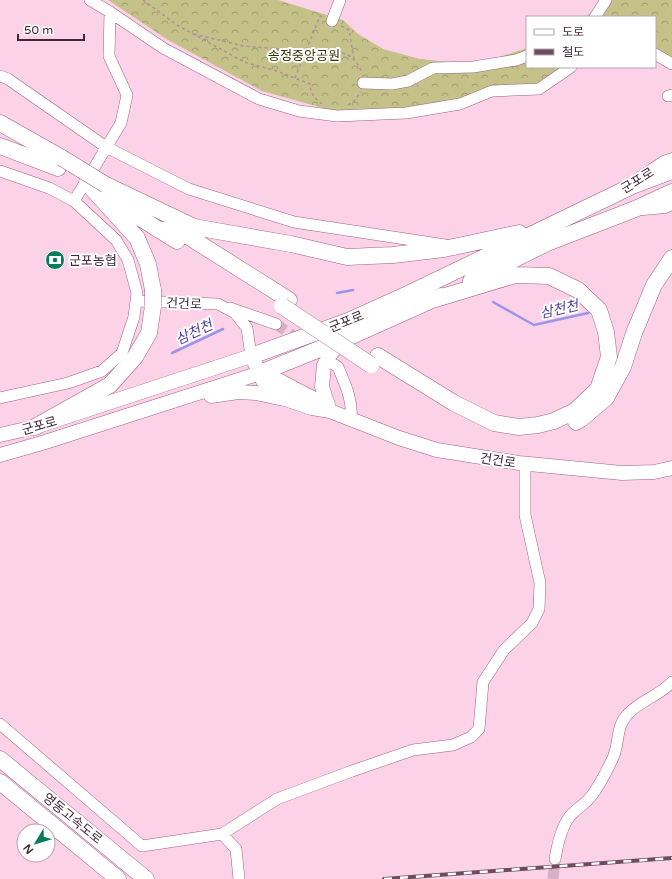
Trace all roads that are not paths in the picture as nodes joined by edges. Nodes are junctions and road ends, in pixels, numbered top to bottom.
1 (90, 0) edge
2 (340, 0) edge
3 (606, 0) edge
4 (110, 12) junction
5 (596, 16) edge
6 (332, 21) road end
7 (656, 55) edge
8 (526, 56) edge
9 (672, 64) edge
10 (570, 68) edge
11 (0, 76) edge
12 (364, 83) road end
13 (0, 123) edge
14 (0, 146) edge
15 (106, 147) junction
16 (672, 160) edge
17 (60, 163) junction
18 (0, 171) edge
19 (672, 171) edge
20 (87, 183) junction
21 (632, 186) junction
22 (103, 189) junction
23 (672, 192) edge
24 (74, 201) junction
25 (672, 203) edge
26 (635, 209) junction
27 (544, 228) junction
28 (457, 246) junction
29 (672, 258) edge
30 (432, 300) junction
31 (136, 301) junction
32 (218, 304) junction
33 (276, 324) tunnel mouth
34 (354, 335) junction
35 (251, 356) junction
36 (375, 360) junction
37 (335, 365) dead end
38 (260, 373) junction
39 (203, 391) junction
40 (0, 398) edge
41 (282, 398) junction
42 (330, 411) junction
43 (350, 419) junction
44 (35, 427) junction
45 (0, 435) edge
46 (0, 455) edge
47 (525, 464) junction
48 (672, 468) edge
49 (672, 682) edge
50 (0, 724) edge
51 (0, 759) edge
52 (0, 782) edge
53 (222, 834) junction
54 (555, 860) tunnel mouth
55 (118, 879) edge
56 (146, 879) edge
57 (239, 879) edge

1 - 4 street
2 - 6 street
3 - 5 street
4 - 10 street
4 - 15 street
7 - 9 street
8 - 12 street
11 - 15 street
13 - 17 highway
14 - 17 highway
15 - 24 street
15 - 28 street
16 - 21 main road, 군포로
17 - 20 highway
17 - 22 highway, bridge
18 - 24 street
19 - 21 highway
20 - 22 highway
20 - 44 highway
21 - 27 highway, 군포로
22 - 28 highway
22 - 36 highway, bridge
23 - 26 highway
24 - 31 street
25 - 26 main road, 군포로
26 - 30 highway, 군포로
27 - 28 highway
27 - 35 highway, 군포로
29 - 36 highway
30 - 34 highway, 군포로
30 - 36 highway
31 - 32 street, 건건로
31 - 40 street
32 - 33 street
32 - 35 street, 건건로
34 - 38 highway, 군포로
34 - 42 main road
35 - 38 main road, 건건로
35 - 44 main road, 군포로
37 - 43 street
38 - 39 main road, 군포로
38 - 41 main road, 건건로
38 - 42 main road, 건건로
39 - 41 main road
39 - 46 main road, 군포로
41 - 42 main road, 건건로
42 - 43 main road, 건건로
43 - 47 main road, 건건로
44 - 45 main road, 군포로
47 - 48 main road, 건건로
47 - 53 street
49 - 54 street
50 - 53 street
51 - 56 highway, 영동고속도로
52 - 55 highway, 영동고속도로
53 - 57 street

